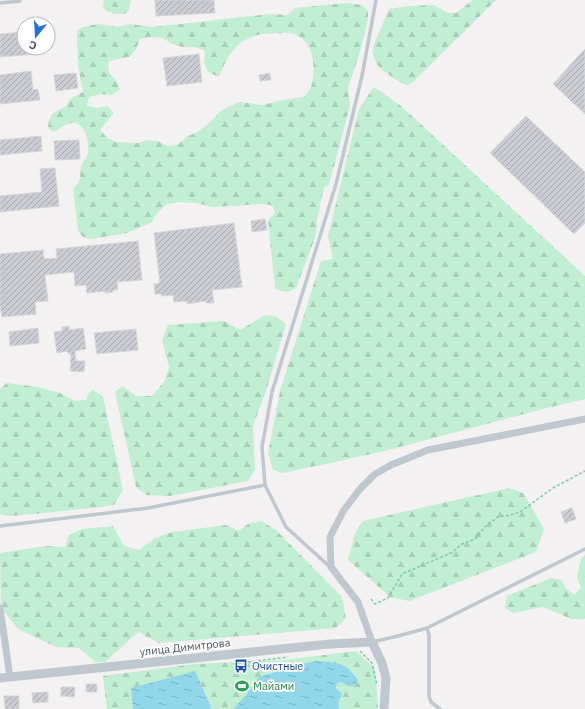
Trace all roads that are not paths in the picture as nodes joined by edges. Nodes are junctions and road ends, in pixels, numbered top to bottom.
1 (376, 0) edge
2 (20, 1) edge
3 (0, 3) edge
4 (585, 419) edge
5 (265, 485) junction
6 (0, 526) edge
7 (585, 549) edge
8 (330, 567) junction
9 (0, 608) edge
10 (427, 628) junction
11 (372, 642) junction
12 (10, 677) junction
13 (0, 678) edge
14 (384, 709) edge
15 (440, 709) edge

1 - 5 lane
2 - 3 lane
4 - 8 street
5 - 6 lane
5 - 8 lane
7 - 10 lane
8 - 11 street
9 - 12 street
10 - 11 lane
10 - 15 lane
11 - 12 street, улица Димитрова
11 - 14 street
12 - 13 street, улица Димитрова

